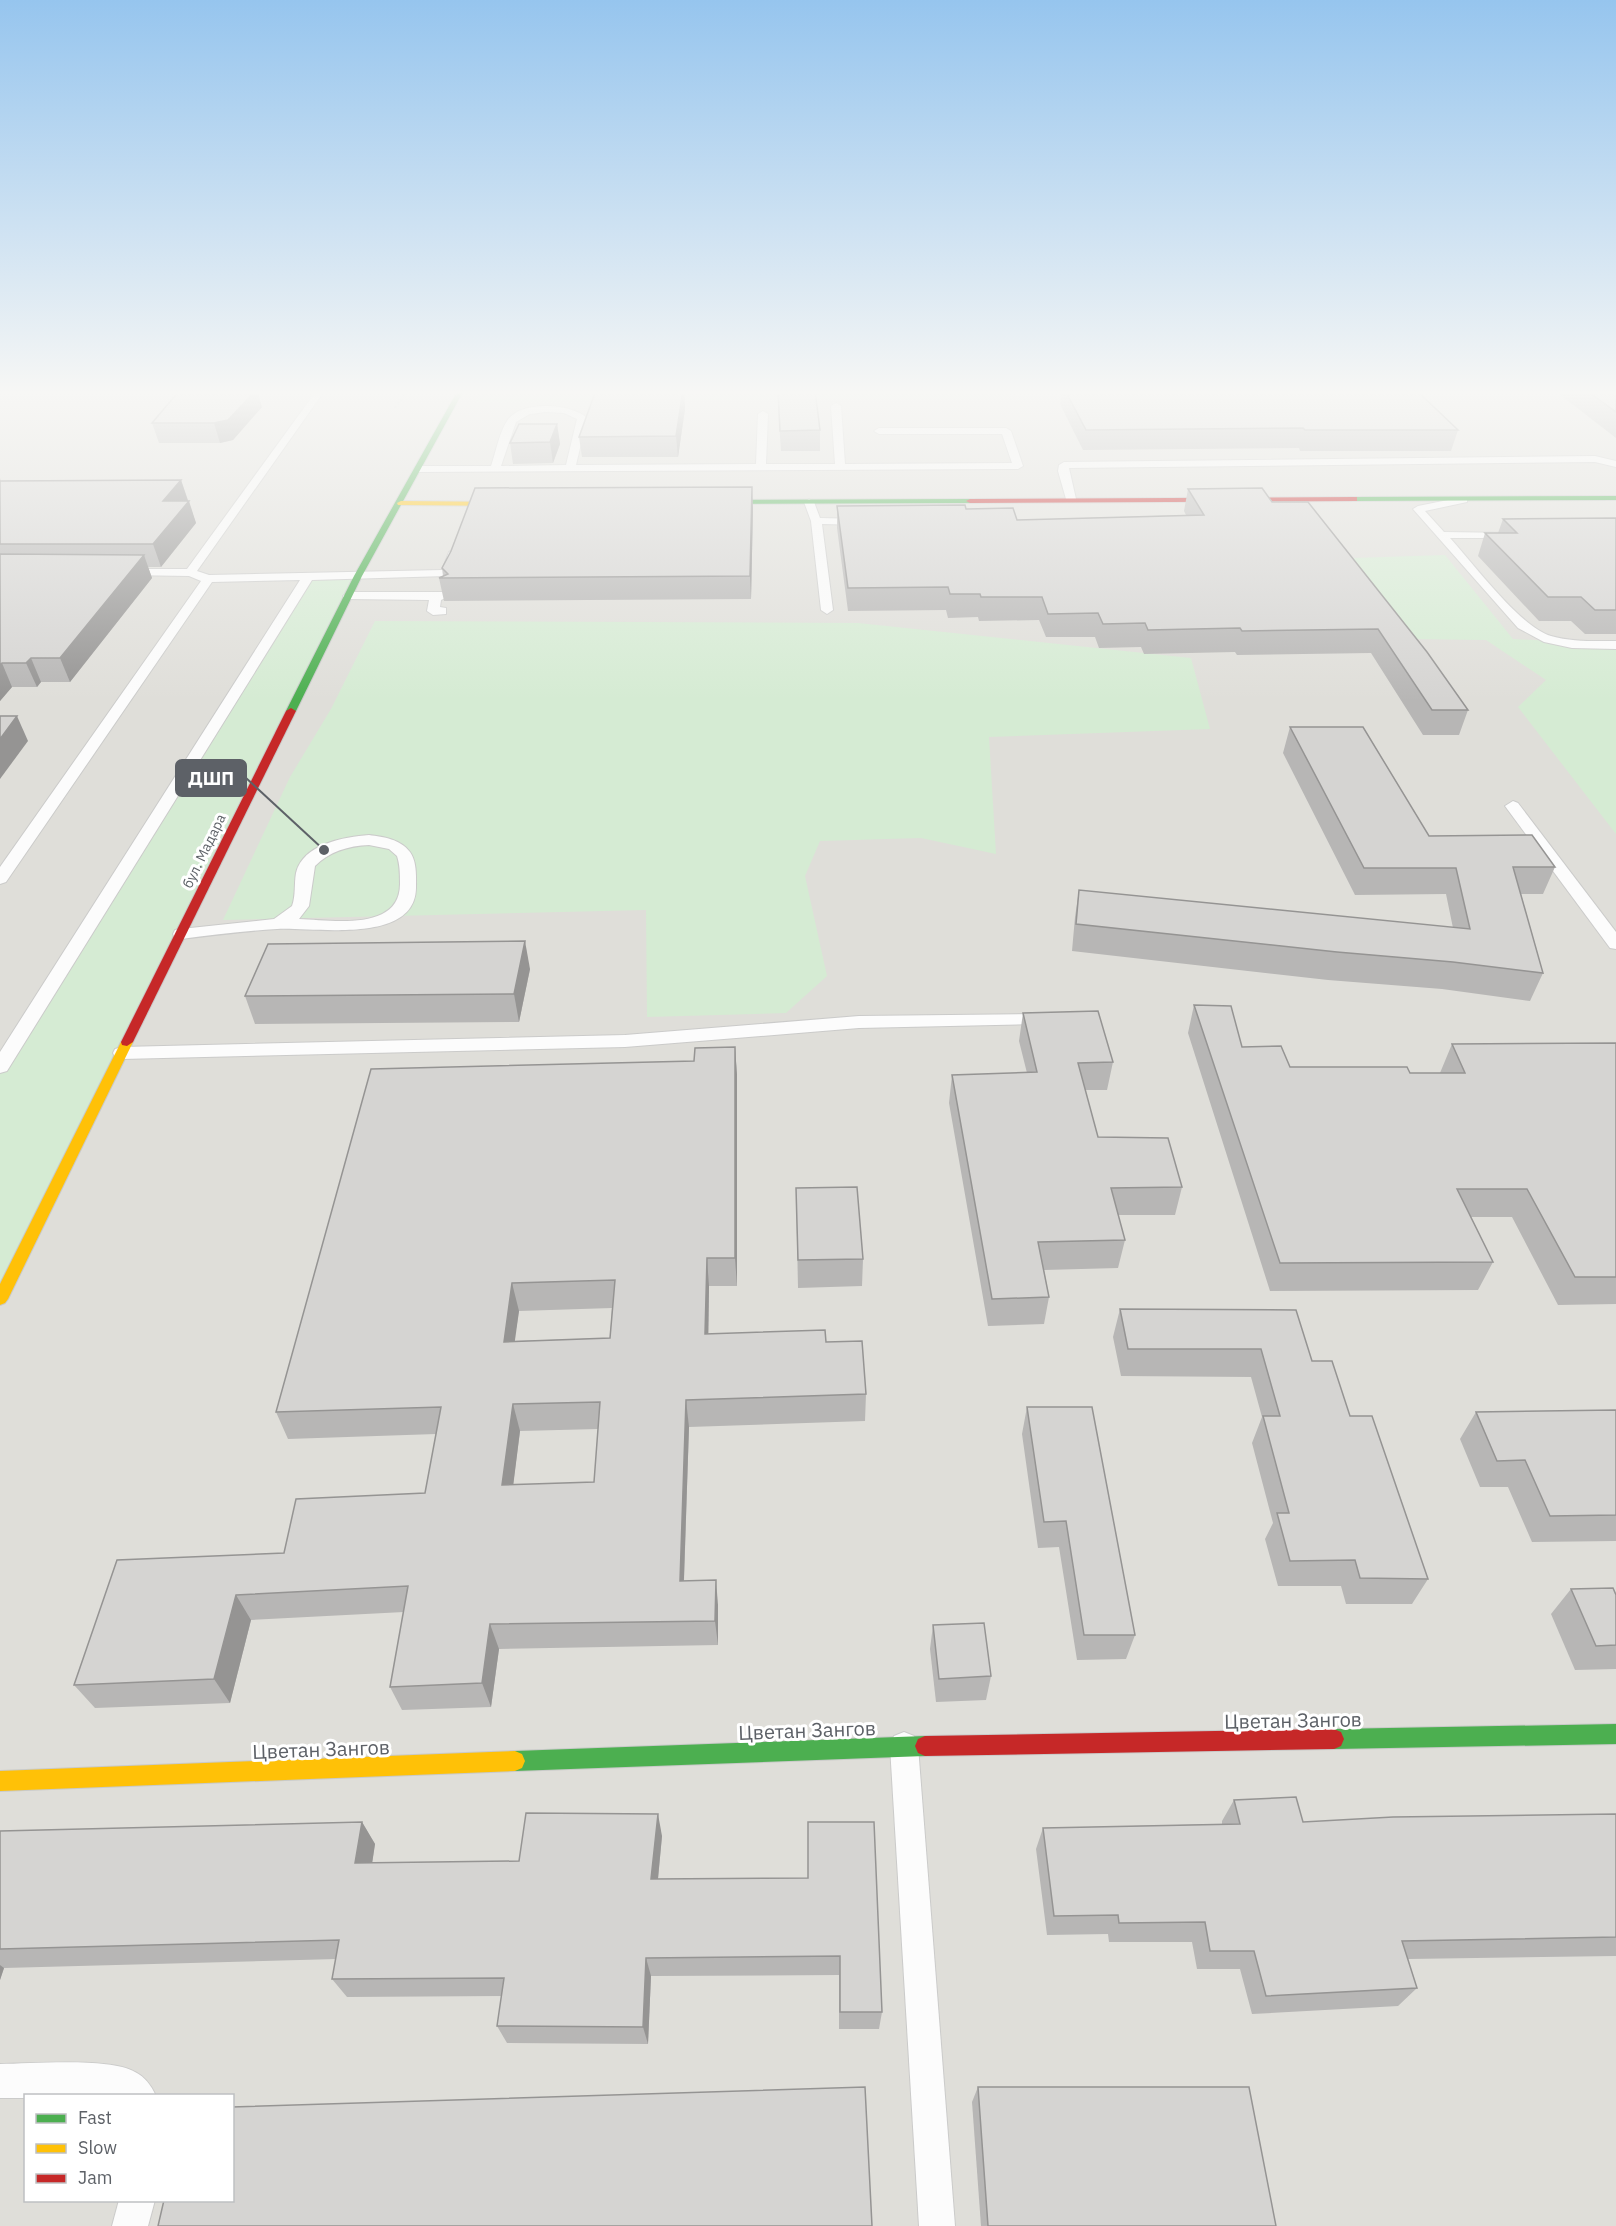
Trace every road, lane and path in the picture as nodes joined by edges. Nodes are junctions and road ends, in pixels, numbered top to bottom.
1 (247, 494) edge
2 (406, 494) edge
3 (1069, 494) edge
4 (1616, 498) edge
5 (1071, 500) junction
6 (1464, 500) junction
7 (693, 502) edge
8 (809, 502) junction
9 (401, 503) junction
10 (530, 504) edge
11 (816, 521) junction
12 (878, 522) edge
13 (1522, 534) edge
14 (1440, 535) junction
15 (459, 543) edge
16 (107, 572) edge
17 (190, 573) junction
18 (358, 576) junction
19 (308, 577) junction
20 (207, 579) junction
21 (349, 596) junction
22 (827, 610) dead end
23 (442, 611) dead end
24 (1616, 645) edge
25 (1514, 806) dead end
26 (0, 879) edge
27 (278, 924) junction
28 (181, 934) junction
29 (1616, 944) edge
30 (1031, 1020) edge
31 (122, 1053) junction
32 (0, 1067) edge
33 (0, 1299) edge
34 (1616, 1734) edge
35 (904, 1746) junction
36 (0, 1781) edge
37 (0, 2081) edge
38 (136, 2094) edge
39 (136, 2202) edge
40 (130, 2226) edge
41 (937, 2226) edge

1 - 17 lane
2 - 9 street, бул. Мадара
3 - 5 lane
4 - 6 street
5 - 6 street
5 - 8 street
6 - 14 lane
7 - 8 street
8 - 11 lane
9 - 10 street
9 - 18 street, бул. Мадара
11 - 12 lane
11 - 22 lane
13 - 14 lane
14 - 24 lane
15 - 18 lane
16 - 17 lane
17 - 20 lane
18 - 19 lane
18 - 21 street, бул. Мадара
19 - 20 lane
19 - 32 lane
20 - 26 lane
21 - 23 lane
21 - 28 street, бул. Мадара
25 - 29 lane
27 - 27 lane
27 - 28 lane
28 - 31 street, бул. Мадара
30 - 31 lane
31 - 33 street, бул. Мадара
34 - 35 street, Цветан Зангов
35 - 36 street, Цветан Зангов
35 - 41 lane
37 - 38 lane
39 - 40 lane

